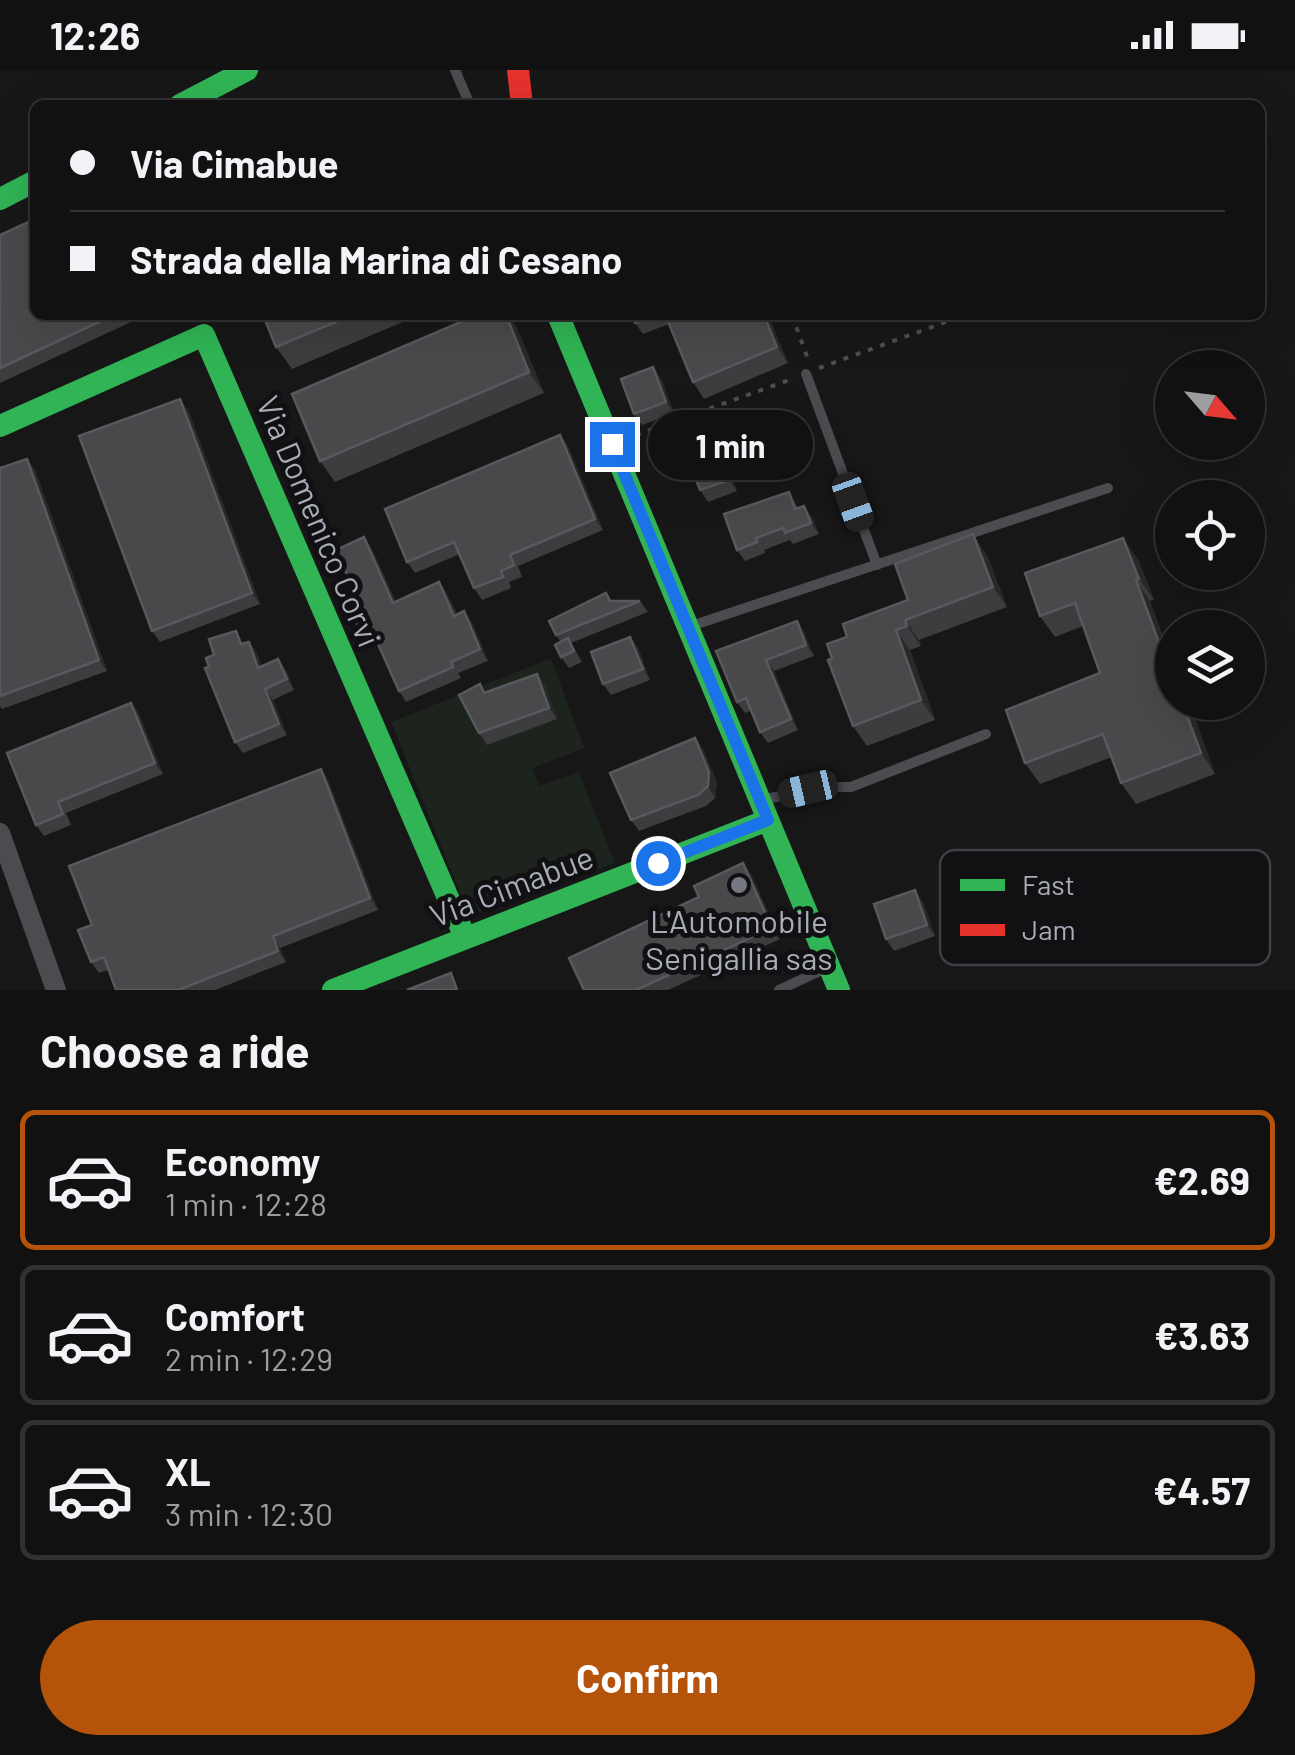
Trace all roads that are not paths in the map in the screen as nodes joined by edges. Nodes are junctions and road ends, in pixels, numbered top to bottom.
1 (246, 70) edge
2 (455, 70) edge
3 (518, 70) edge
4 (189, 100) edge
5 (468, 100) edge
6 (521, 100) edge
7 (30, 184) edge
8 (0, 199) edge
9 (560, 320) edge
10 (806, 374) road end
11 (0, 426) edge
12 (1108, 488) dead end
13 (877, 566) junction
14 (688, 628) junction
15 (986, 734) dead end
16 (764, 810) junction
17 (0, 833) edge
18 (464, 937) junction
19 (830, 966) junction
20 (56, 990) edge
21 (333, 990) edge
22 (779, 990) edge
23 (839, 990) edge

1 - 4 street
2 - 5 lane
3 - 6 street
7 - 8 street
9 - 14 street
10 - 13 lane
11 - 18 street, Via Domenico Corvi
12 - 13 lane
13 - 14 lane
14 - 16 street
15 - 16 lane
16 - 18 street, Via Cimabue
16 - 19 street
17 - 20 street
18 - 21 street, Via Cimabue
19 - 22 lane
19 - 23 street

